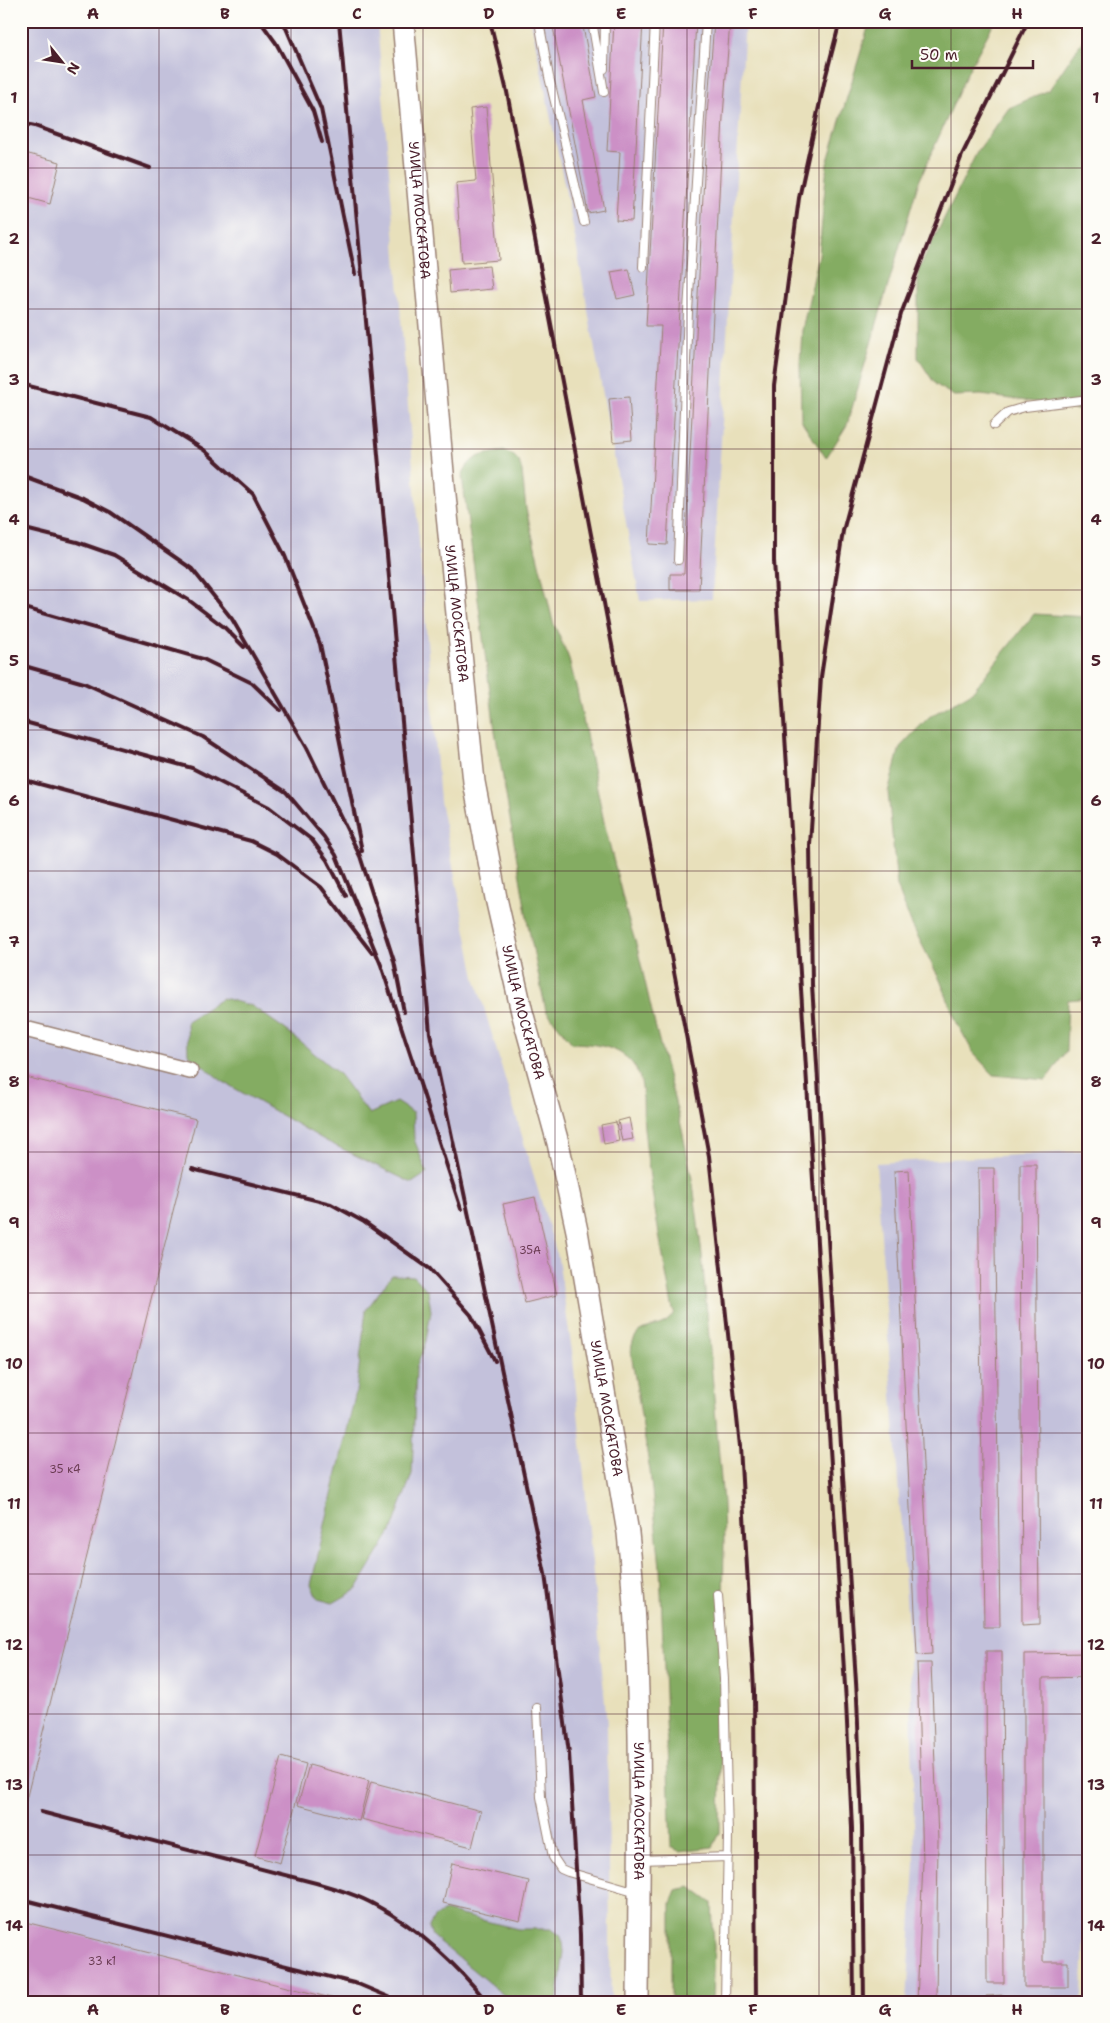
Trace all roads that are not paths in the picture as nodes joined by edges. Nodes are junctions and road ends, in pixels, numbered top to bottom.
1 (403, 21) edge
2 (539, 21) edge
3 (592, 21) edge
4 (605, 21) edge
5 (655, 21) edge
6 (706, 21) edge
7 (584, 222) dead end
8 (643, 267) dead end
9 (1089, 399) edge
10 (994, 425) dead end
11 (678, 560) dead end
12 (21, 1028) edge
13 (190, 1071) dead end
14 (718, 1595) dead end
15 (537, 1708) dead end
16 (728, 1857) junction
17 (639, 1860) junction
18 (639, 1893) junction
19 (638, 2002) edge
20 (725, 2002) edge

1 - 17 main road, УЛИЦА МОСКАТОВА
2 - 7 lane
3 - 4 lane
5 - 8 lane
6 - 11 lane
9 - 10 lane
12 - 13 street
14 - 16 lane
15 - 18 lane
16 - 17 lane
16 - 20 lane
17 - 18 main road, УЛИЦА МОСКАТОВА
18 - 19 main road, УЛИЦА МОСКАТОВА

